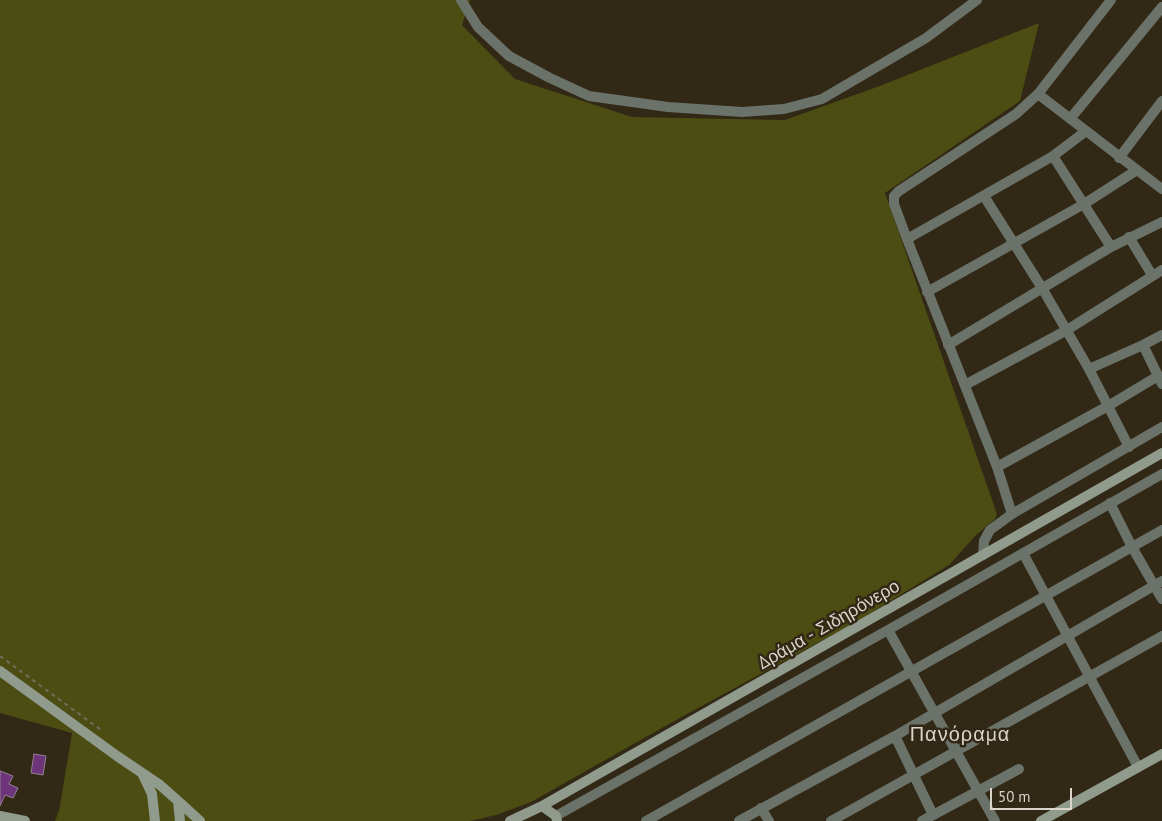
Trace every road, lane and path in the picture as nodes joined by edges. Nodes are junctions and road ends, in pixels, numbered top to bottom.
1 (461, 0) edge
2 (978, 0) edge
3 (1111, 0) edge
4 (1162, 7) edge
5 (1038, 94) junction
6 (1162, 101) edge
7 (1070, 119) junction
8 (1086, 131) junction
9 (1053, 156) junction
10 (1120, 158) junction
11 (1137, 170) junction
12 (1162, 189) edge
13 (984, 196) junction
14 (1084, 204) junction
15 (1162, 222) edge
16 (1130, 237) junction
17 (907, 239) junction
18 (1013, 244) junction
19 (1112, 247) junction
20 (1162, 270) edge
21 (1152, 275) junction
22 (1042, 288) junction
23 (927, 292) junction
24 (1067, 330) junction
25 (1162, 335) edge
26 (948, 345) junction
27 (1144, 345) junction
28 (1089, 369) junction
29 (1160, 380) edge
30 (966, 385) junction
31 (1108, 406) junction
32 (1162, 427) edge
33 (1129, 447) junction
34 (1162, 453) edge
35 (997, 467) junction
36 (1162, 474) edge
37 (1110, 503) junction
38 (1012, 514) junction
39 (1162, 530) edge
40 (1132, 547) junction
41 (1023, 553) junction
42 (983, 555) junction
43 (1158, 584) edge
44 (1046, 597) junction
45 (1162, 599) edge
46 (888, 630) junction
47 (1068, 636) junction
48 (1162, 636) edge
49 (0, 672) edge
50 (912, 672) junction
51 (1090, 676) junction
52 (935, 714) junction
53 (895, 736) junction
54 (956, 752) junction
55 (1162, 754) edge
56 (1138, 767) junction
57 (1019, 768) dead end
58 (142, 774) junction
59 (913, 775) junction
60 (978, 791) junction
61 (178, 801) junction
62 (542, 806) junction
63 (761, 808) junction
64 (933, 815) junction
65 (0, 816) edge
66 (556, 818) edge
67 (25, 821) edge
68 (155, 821) edge
69 (180, 821) edge
70 (200, 821) edge
71 (510, 821) edge
72 (646, 821) edge
73 (739, 821) edge
74 (769, 821) edge
75 (831, 821) edge
76 (922, 821) edge
77 (995, 821) edge
78 (1041, 821) edge

1 - 2 street
3 - 5 street
4 - 7 street
5 - 7 street
5 - 17 street
6 - 10 street
7 - 8 street
8 - 9 street
8 - 10 street
9 - 13 street
9 - 14 street
10 - 11 street
11 - 12 street
11 - 14 street
13 - 17 street
13 - 18 street
14 - 18 street
14 - 19 street
15 - 16 street
16 - 19 street
16 - 21 street
17 - 23 street
18 - 22 street
18 - 23 street
19 - 22 street
20 - 21 street
21 - 24 street
22 - 24 street
22 - 26 street
23 - 26 street
24 - 28 street
24 - 30 street
25 - 27 street
26 - 30 street
27 - 28 street
27 - 29 street
28 - 31 street
29 - 31 street
30 - 35 street
31 - 33 street
31 - 35 street
32 - 33 street
33 - 38 street
34 - 42 street, Δράμα - Σιδηρόνερο
35 - 38 street
36 - 37 street
37 - 40 street
37 - 41 street
38 - 42 street
39 - 40 street
40 - 43 street
40 - 44 street
41 - 44 street
41 - 46 street
42 - 62 street, Δράμα - Σιδηρόνερο
43 - 45 street
43 - 47 street
44 - 47 street
44 - 50 street
46 - 50 street
46 - 66 street
47 - 51 street
47 - 52 street
48 - 51 street
49 - 58 street
50 - 52 street
50 - 72 street
51 - 54 street
51 - 56 street
52 - 53 street
52 - 54 street
53 - 59 street
53 - 63 street
54 - 59 street
54 - 60 street
55 - 56 street
56 - 78 street
57 - 60 street
58 - 61 street
58 - 68 street
59 - 64 street
59 - 75 street
60 - 64 street
60 - 77 street
61 - 69 street
61 - 70 street
62 - 66 street
62 - 71 street, Δράμα - Σιδηρόνερο
63 - 73 street
63 - 74 street
64 - 76 street
65 - 67 street

